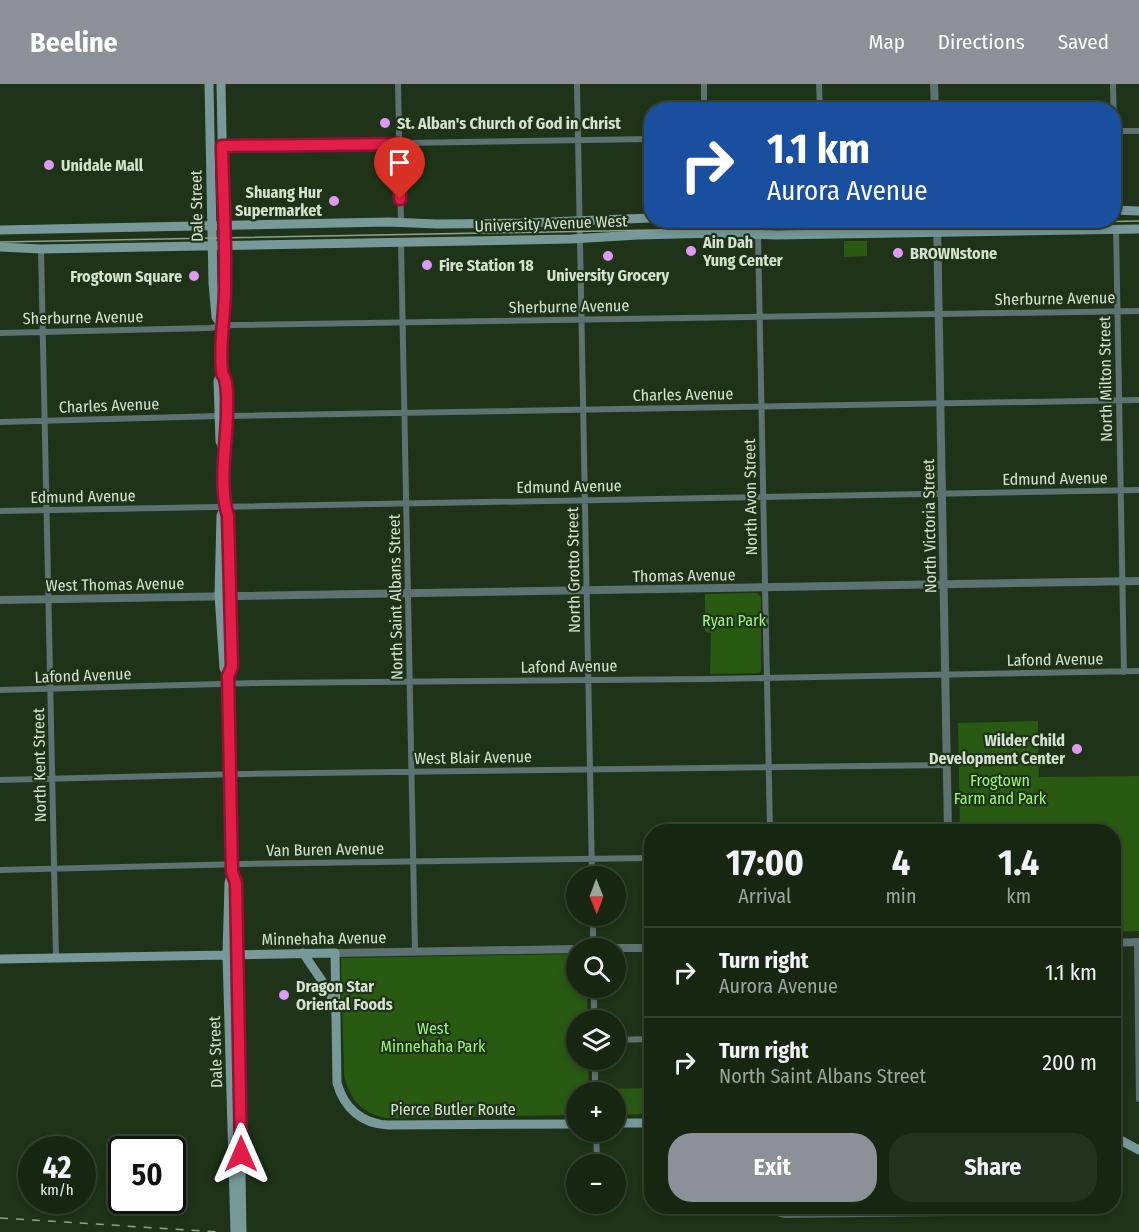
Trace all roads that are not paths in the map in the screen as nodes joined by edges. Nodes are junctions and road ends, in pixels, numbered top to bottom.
1 (209, 84) edge
2 (221, 84) edge
3 (398, 84) edge
4 (577, 84) edge
5 (704, 84) edge
6 (819, 84) edge
7 (934, 84) edge
8 (1113, 84) edge
9 (704, 102) edge
10 (820, 102) edge
11 (935, 102) edge
12 (1113, 102) edge
13 (1121, 131) edge
14 (1139, 131) edge
15 (644, 139) edge
16 (578, 141) junction
17 (399, 144) junction
18 (222, 146) junction
19 (1121, 210) edge
20 (1139, 211) edge
21 (644, 218) edge
22 (579, 219) junction
23 (400, 222) junction
24 (212, 225) junction
25 (224, 225) junction
26 (937, 228) edge
27 (1139, 229) edge
28 (0, 230) edge
29 (1116, 230) junction
30 (937, 232) junction
31 (758, 235) junction
32 (580, 238) junction
33 (401, 242) junction
34 (212, 245) junction
35 (224, 245) junction
36 (0, 247) edge
37 (41, 249) junction
38 (1117, 311) junction
39 (1139, 311) edge
40 (938, 314) junction
41 (760, 316) junction
42 (581, 319) junction
43 (403, 323) junction
44 (222, 327) junction
45 (43, 332) junction
46 (0, 333) edge
47 (1139, 400) edge
48 (1119, 401) junction
49 (940, 403) junction
50 (762, 406) junction
51 (583, 410) junction
52 (405, 412) junction
53 (223, 416) junction
54 (45, 421) junction
55 (0, 422) edge
56 (1121, 490) junction
57 (1139, 490) edge
58 (942, 493) junction
59 (763, 496) junction
60 (585, 500) junction
61 (407, 502) junction
62 (225, 506) junction
63 (47, 510) junction
64 (0, 511) edge
65 (1139, 581) edge
66 (1122, 582) junction
67 (944, 584) junction
68 (765, 587) junction
69 (586, 590) junction
70 (409, 592) junction
71 (230, 595) junction
72 (219, 596) junction
73 (49, 599) junction
74 (0, 600) edge
75 (1139, 671) edge
76 (1124, 672) junction
77 (946, 675) junction
78 (767, 677) junction
79 (589, 679) junction
80 (228, 680) junction
81 (411, 681) junction
82 (0, 690) edge
83 (51, 690) junction
84 (947, 765) junction
85 (769, 767) junction
86 (590, 769) junction
87 (412, 772) junction
88 (230, 774) junction
89 (53, 779) junction
90 (0, 780) edge
91 (770, 824) edge
92 (948, 824) edge
93 (644, 858) edge
94 (592, 859) junction
95 (414, 861) junction
96 (592, 866) edge
97 (54, 868) junction
98 (232, 868) junction
99 (0, 870) edge
100 (1138, 942) edge
101 (1121, 943) edge
102 (626, 948) edge
103 (644, 948) edge
104 (566, 949) edge
105 (416, 951) junction
106 (303, 953) junction
107 (335, 953) junction
108 (227, 955) junction
109 (237, 955) junction
110 (56, 958) junction
111 (0, 959) edge
112 (335, 1009) junction
113 (644, 1039) edge
114 (626, 1040) edge
115 (1139, 1099) edge
116 (626, 1123) edge
117 (644, 1123) edge
118 (566, 1124) edge
119 (1121, 1140) edge
120 (1139, 1150) edge
121 (238, 1194) junction
122 (235, 1232) edge
123 (242, 1232) edge

1 - 24 main road, Dale Street
2 - 18 main road, Dale Street
3 - 17 street
4 - 16 street, North Grotto Street
5 - 9 street
6 - 10 street
7 - 11 street
8 - 12 street
13 - 14 street
15 - 16 street
16 - 17 street
16 - 22 street, North Grotto Street
17 - 18 street
17 - 23 street
18 - 25 main road, Dale Street
19 - 20 main road
21 - 22 main road, University Avenue West
22 - 23 main road, University Avenue West
22 - 32 street, North Grotto Street
23 - 25 main road, University Avenue West
24 - 25 main road, University Avenue West
24 - 28 main road, University Avenue West
24 - 34 main road, Dale Street
25 - 35 main road, Dale Street
26 - 30 street, North Victoria Street
27 - 29 main road, University Avenue West
29 - 30 main road, University Avenue West
29 - 38 street, North Milton Street
30 - 31 main road, University Avenue West
30 - 40 street, North Victoria Street
31 - 32 main road, University Avenue West
31 - 41 street, North Avon Street
32 - 33 main road, University Avenue West
32 - 42 street, North Grotto Street
33 - 35 main road, University Avenue West
33 - 43 street, North Saint Albans Street
34 - 35 main road, University Avenue West
34 - 37 main road, University Avenue West
34 - 44 main road, Dale Street
35 - 44 main road, Dale Street
36 - 37 main road, University Avenue West
37 - 45 street, North Kent Street
38 - 39 street, Sherburne Avenue
38 - 40 street, Sherburne Avenue
38 - 48 street, North Milton Street
40 - 41 street, Sherburne Avenue
40 - 49 street, North Victoria Street
41 - 42 street, Sherburne Avenue
41 - 50 street, North Avon Street
42 - 43 street, Sherburne Avenue
42 - 51 street, North Grotto Street
43 - 44 street, Sherburne Avenue
43 - 52 street, North Saint Albans Street
44 - 45 street, Sherburne Avenue
44 - 53 main road, Dale Street
45 - 46 street, Sherburne Avenue
45 - 54 street, North Kent Street
47 - 48 street, Charles Avenue
48 - 49 street, Charles Avenue
48 - 56 street, North Milton Street
49 - 50 street, Charles Avenue
49 - 58 street, North Victoria Street
50 - 51 street, Charles Avenue
50 - 59 street, North Avon Street
51 - 52 street, Charles Avenue
51 - 60 street, North Grotto Street
52 - 53 street, Charles Avenue
52 - 61 street, North Saint Albans Street
53 - 54 street, Charles Avenue
53 - 62 main road, Dale Street
54 - 55 street, Charles Avenue
54 - 63 street, North Kent Street
56 - 57 street, Edmund Avenue
56 - 58 street, Edmund Avenue
56 - 66 street, North Milton Street
58 - 59 street, Edmund Avenue
58 - 67 street, North Victoria Street
59 - 60 street, Edmund Avenue
59 - 68 street, North Avon Street
60 - 61 street, Edmund Avenue
60 - 69 street, North Grotto Street
61 - 62 street, Edmund Avenue
61 - 70 street, North Saint Albans Street
62 - 63 street, Edmund Avenue
62 - 71 main road, Dale Street
62 - 72 main road, Dale Street
63 - 64 street, Edmund Avenue
63 - 73 street, North Kent Street
65 - 66 street, Thomas Avenue
66 - 67 street, Thomas Avenue
66 - 76 street, North Milton Street
67 - 68 street, Thomas Avenue
67 - 77 street, North Victoria Street
68 - 69 street, Thomas Avenue
68 - 78 street, North Avon Street
69 - 70 street, Thomas Avenue
69 - 79 street, North Grotto Street
70 - 71 street, Thomas Avenue
70 - 81 street, North Saint Albans Street
71 - 72 street, West Thomas Avenue
71 - 80 main road, Dale Street
72 - 73 street, West Thomas Avenue
72 - 80 main road, Dale Street
73 - 74 street, West Thomas Avenue
73 - 83 street, North Kent Street
75 - 76 street, Lafond Avenue
76 - 77 street, Lafond Avenue
77 - 78 street, Lafond Avenue
77 - 84 street, North Victoria Street
78 - 79 street, Lafond Avenue
78 - 85 street, North Avon Street
79 - 81 street, Lafond Avenue
79 - 86 street, North Grotto Street
80 - 81 street, Lafond Avenue
80 - 83 street, Lafond Avenue
80 - 88 main road, Dale Street
81 - 87 street, North Saint Albans Street
82 - 83 street, Lafond Avenue
83 - 89 street, North Kent Street
84 - 85 street, West Blair Avenue
84 - 92 street, North Victoria Street
85 - 86 street, West Blair Avenue
85 - 91 street, North Avon Street
86 - 87 street, West Blair Avenue
86 - 94 street, North Grotto Street
87 - 88 street, West Blair Avenue
87 - 95 street, North Saint Albans Street
88 - 89 street, West Blair Avenue
88 - 98 main road, Dale Street
89 - 90 street, West Blair Avenue
89 - 97 street, North Kent Street
93 - 94 street, Van Buren Avenue
94 - 95 street, Van Buren Avenue
94 - 96 street, North Grotto Street
95 - 98 street, Van Buren Avenue
95 - 105 street, North Saint Albans Street
97 - 98 street, Van Buren Avenue
97 - 99 street, Van Buren Avenue
97 - 110 street, North Kent Street
98 - 108 main road, Dale Street
98 - 109 main road, Dale Street
100 - 101 street
100 - 115 street
102 - 103 street
104 - 105 street, Minnehaha Avenue
105 - 107 street, Minnehaha Avenue
106 - 107 main road, Minnehaha Avenue
106 - 109 main road, Minnehaha Avenue
106 - 112 main road
107 - 112 main road, Pierce Butler Route
108 - 109 main road, Minnehaha Avenue
108 - 110 main road, Minnehaha Avenue
108 - 121 main road, Dale Street
109 - 121 main road, Dale Street
110 - 111 main road, Minnehaha Avenue
112 - 118 main road, Pierce Butler Route
113 - 114 street
116 - 117 main road
119 - 120 main road
121 - 122 main road, Dale Street
121 - 123 main road, Dale Street

